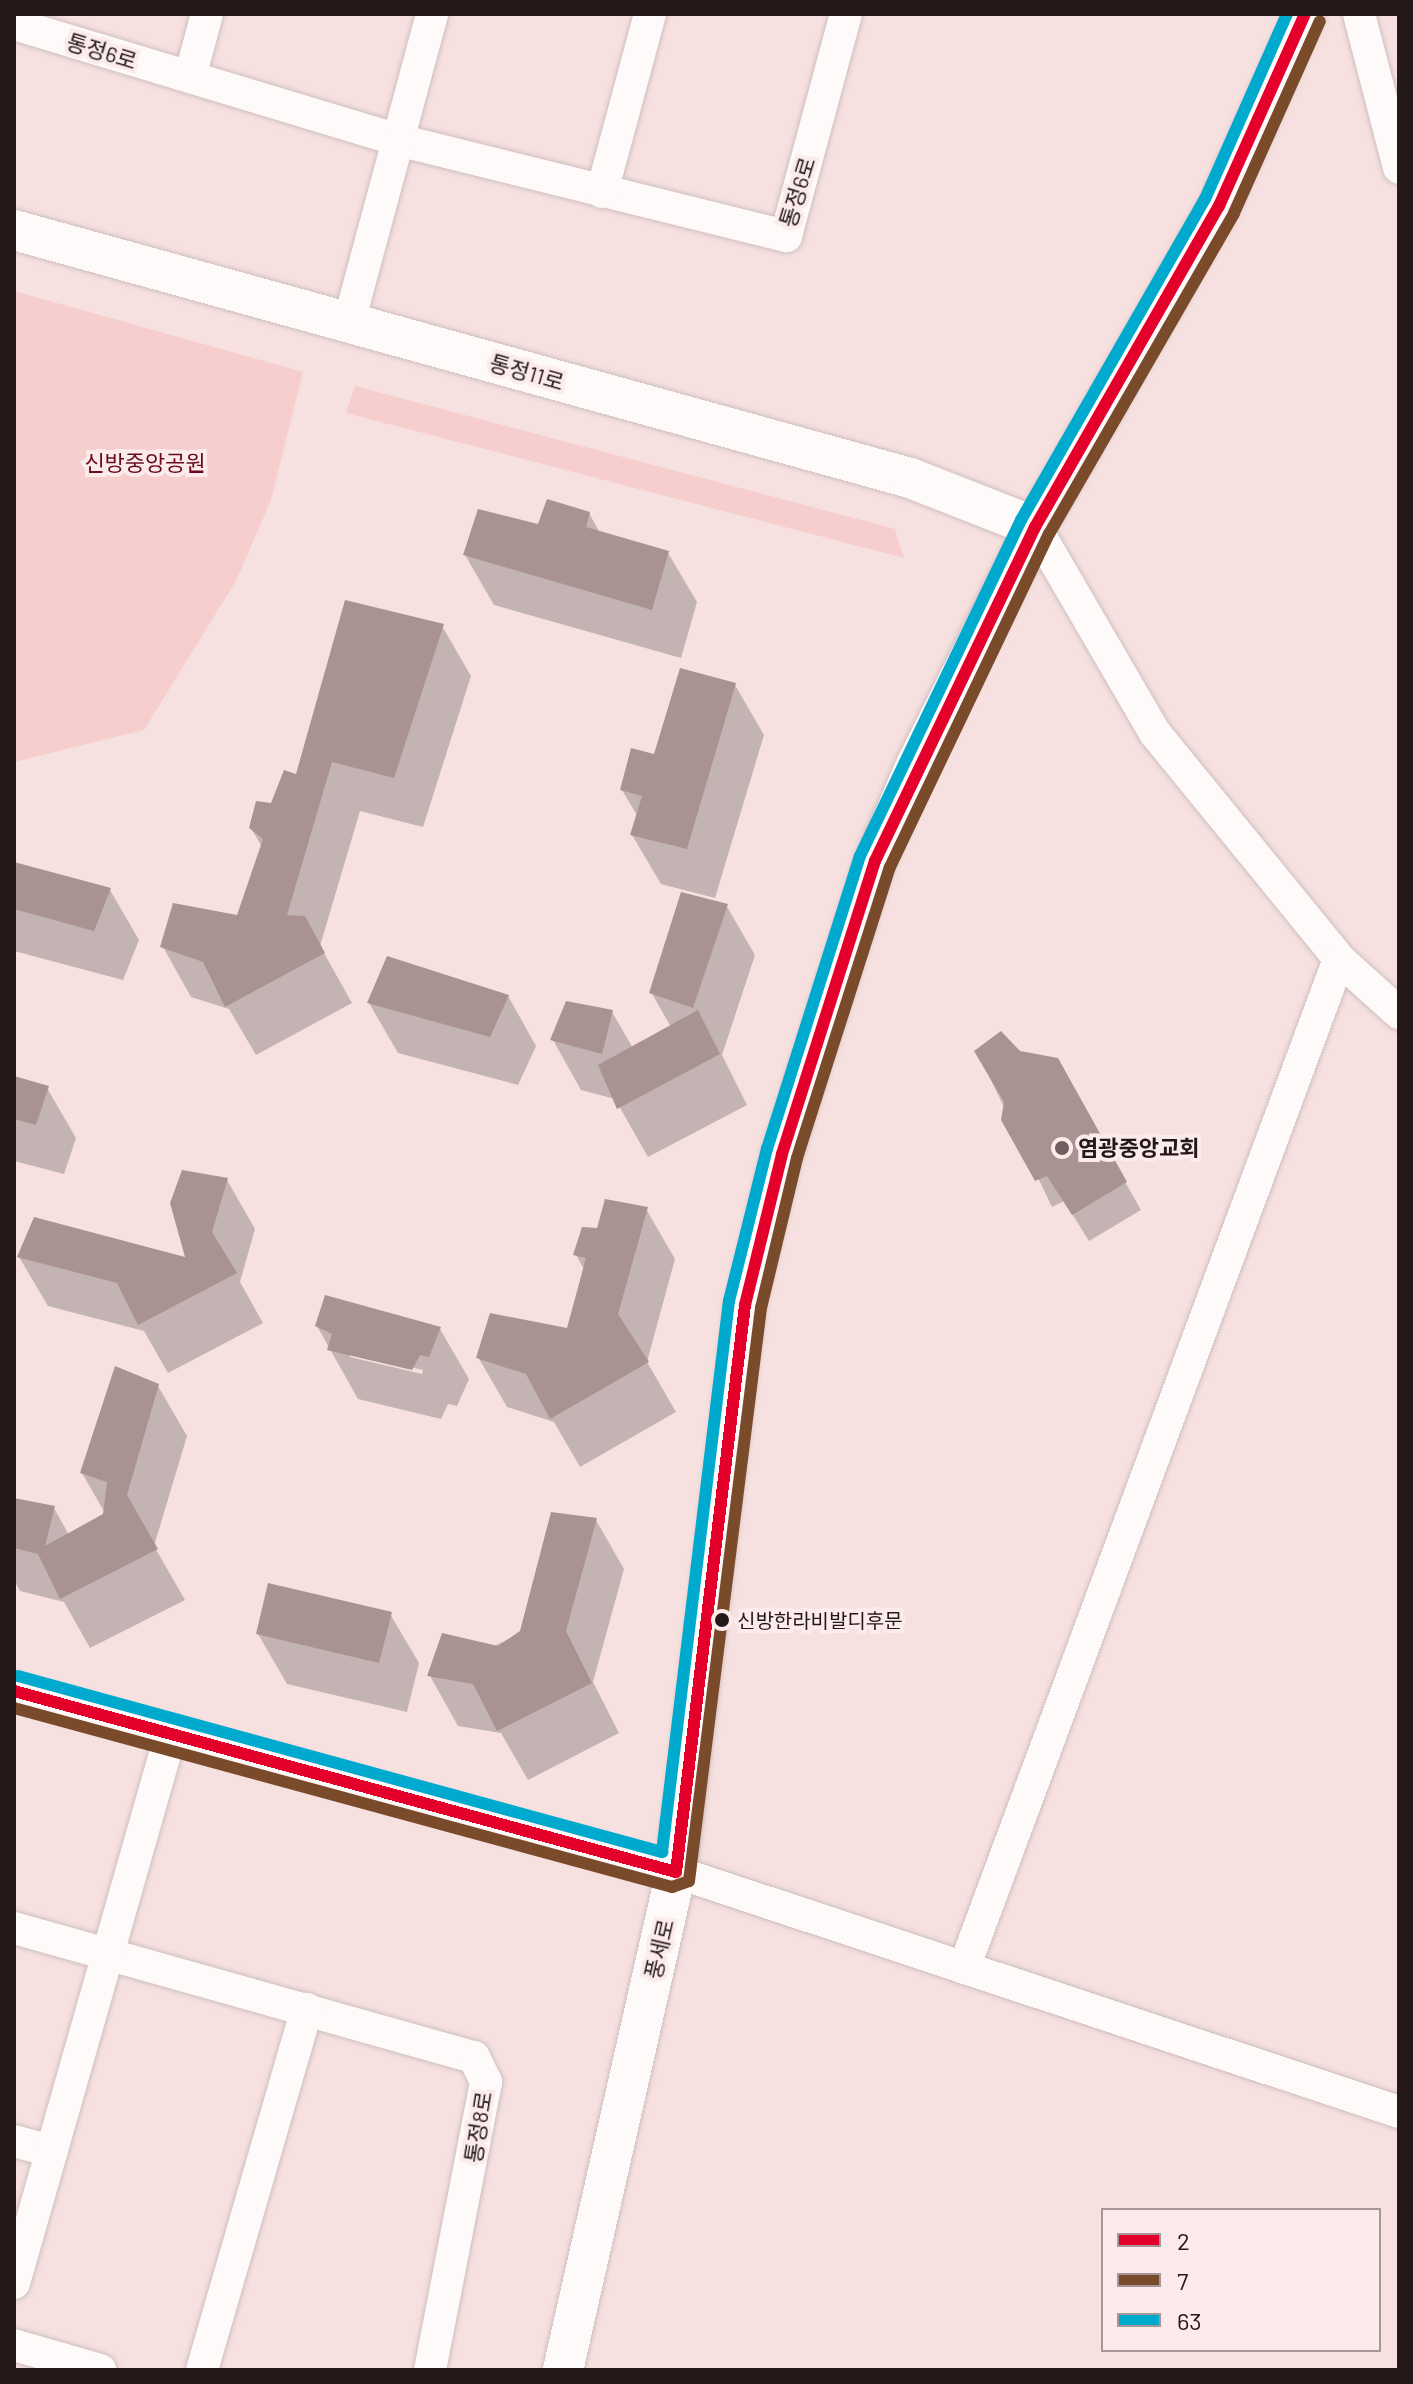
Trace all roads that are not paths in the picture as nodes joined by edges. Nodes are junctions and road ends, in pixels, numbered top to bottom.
1 (207, 14) edge
2 (432, 14) edge
3 (650, 14) edge
4 (846, 14) edge
5 (1305, 14) edge
6 (1359, 14) edge
7 (14, 24) edge
8 (190, 77) junction
9 (398, 140) junction
10 (1399, 168) edge
11 (602, 192) junction
12 (14, 230) edge
13 (349, 322) junction
14 (1035, 527) junction
15 (1339, 959) junction
16 (1399, 1013) edge
17 (14, 1691) edge
18 (171, 1733) junction
19 (676, 1872) junction
20 (14, 1928) edge
21 (108, 1953) junction
22 (964, 1968) junction
23 (307, 2009) junction
24 (1399, 2112) edge
25 (14, 2141) edge
26 (52, 2151) junction
27 (14, 2283) edge
28 (14, 2345) edge
29 (100, 2370) edge
30 (202, 2370) edge
31 (430, 2370) edge
32 (563, 2370) edge

1 - 8 street
2 - 9 street
3 - 11 street
4 - 11 street, 통정6로
5 - 14 street, 풍세로
6 - 10 street
7 - 8 street, 통정6로
8 - 9 street, 통정6로
9 - 11 street, 통정6로
9 - 13 street
12 - 13 street, 통정11로
13 - 14 street, 통정11로
14 - 15 street
14 - 19 street, 풍세로
15 - 16 street
15 - 22 street
17 - 18 street
18 - 19 street
18 - 21 street
19 - 22 street
19 - 32 street, 풍세로
20 - 21 street, 통정8로
21 - 23 street, 통정8로
21 - 26 street
22 - 24 street
23 - 30 street
23 - 31 street, 통정8로
25 - 26 street
26 - 27 street
28 - 29 street

